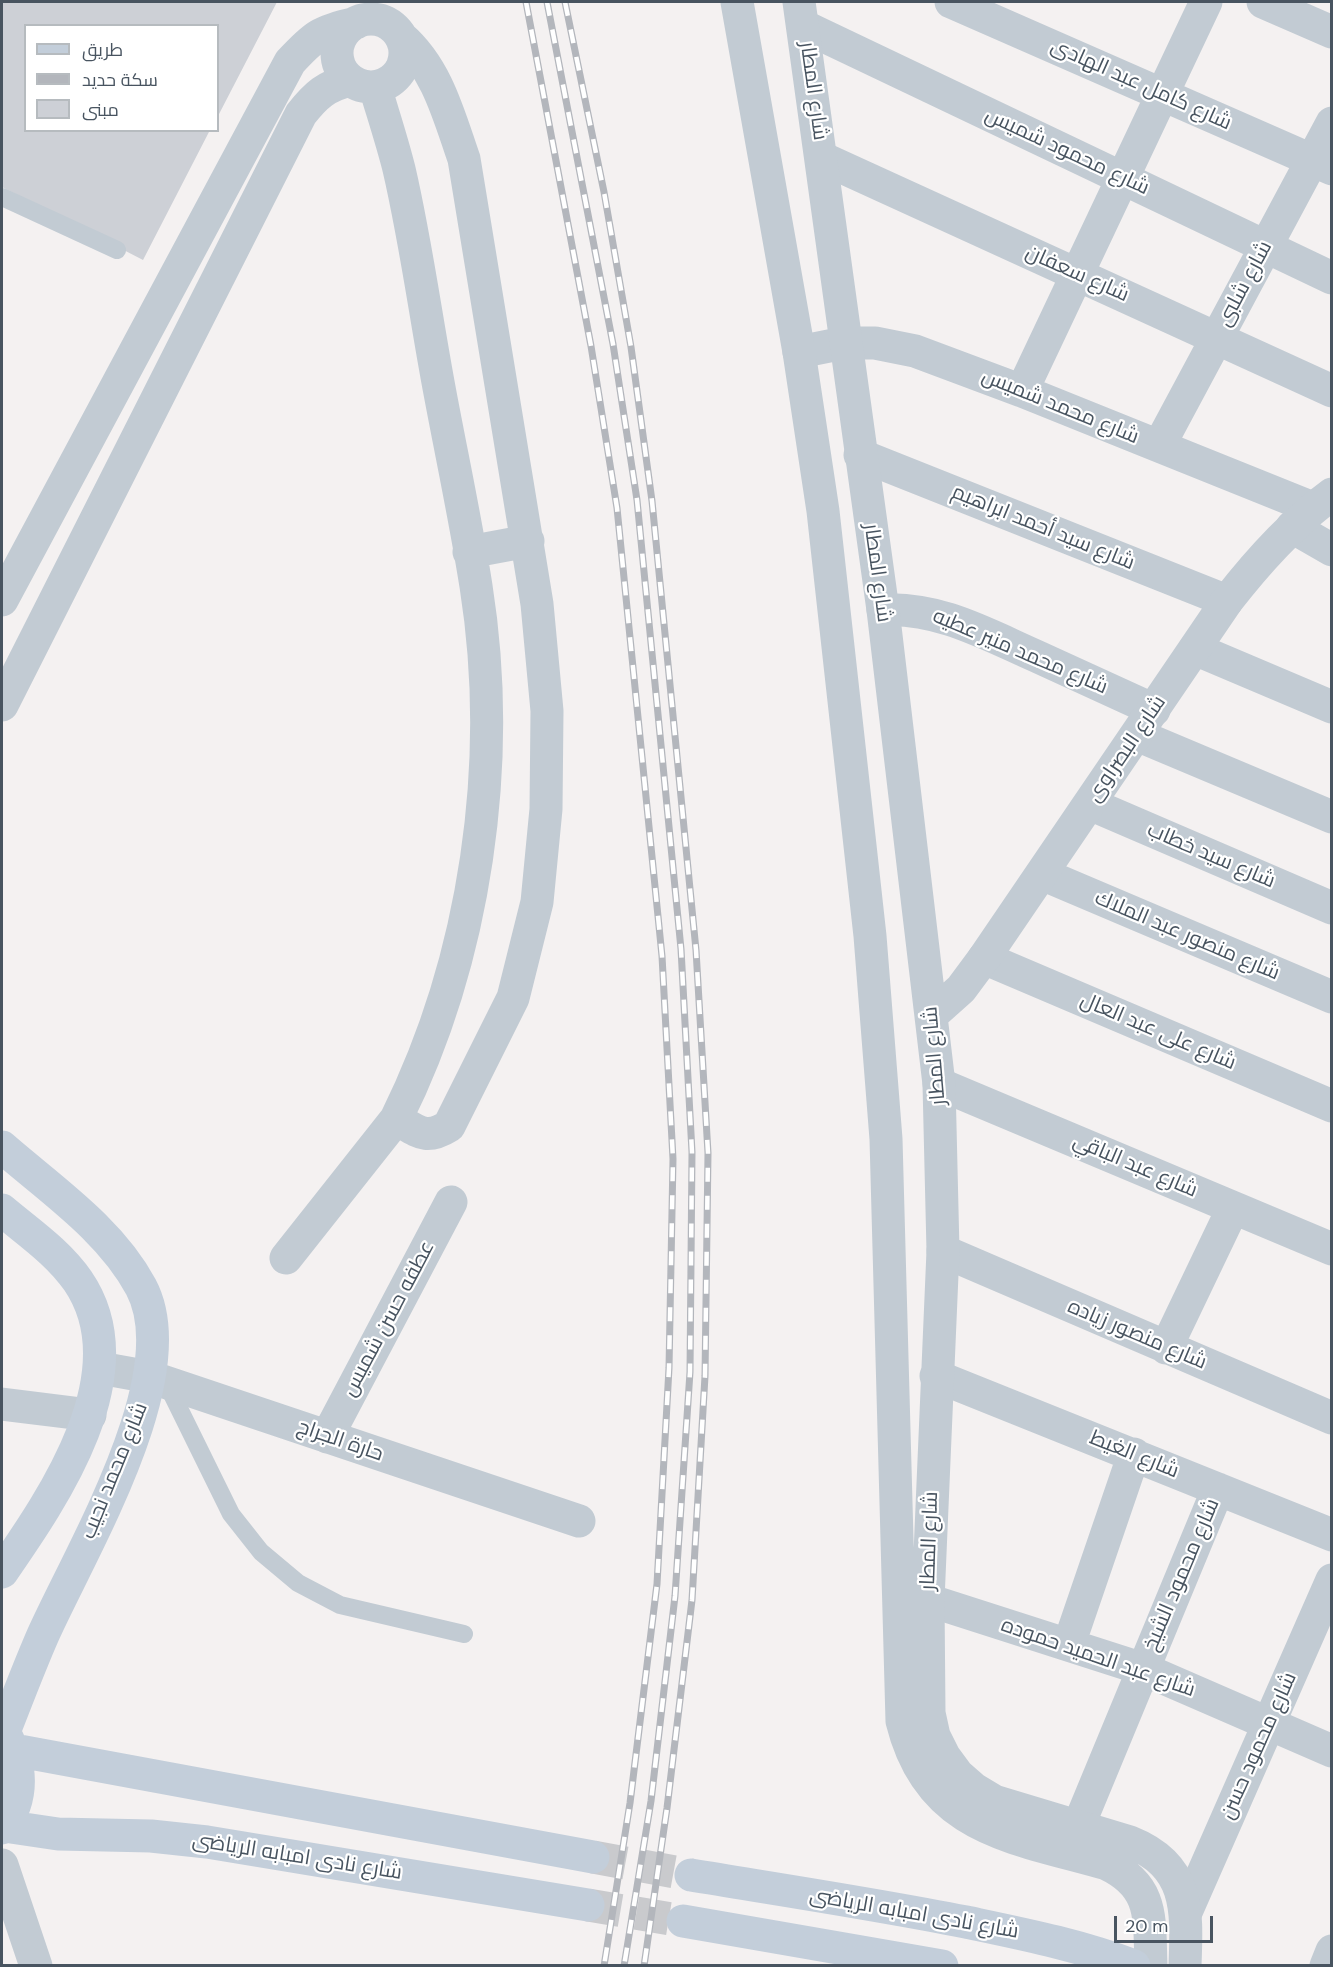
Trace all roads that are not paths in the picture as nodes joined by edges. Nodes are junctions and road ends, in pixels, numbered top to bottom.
1 (737, 2) edge
2 (951, 2) edge
3 (1206, 2) edge
4 (1263, 2) edge
5 (801, 14) edge
6 (356, 23) junction
7 (1332, 32) edge
8 (401, 37) junction
9 (362, 83) junction
10 (1162, 95) junction
11 (1332, 123) edge
12 (822, 158) junction
13 (1321, 165) edge
14 (1122, 178) junction
15 (2, 197) edge
16 (1266, 246) junction
17 (117, 250) dead end
18 (1077, 274) junction
19 (1332, 278) edge
20 (1217, 338) junction
21 (844, 343) junction
22 (799, 352) junction
23 (1022, 390) junction
24 (1332, 391) edge
25 (93, 433) junction
26 (1159, 446) junction
27 (130, 454) junction
28 (860, 455) junction
29 (1312, 510) edge
30 (528, 541) junction
31 (1332, 550) edge
32 (469, 552) junction
33 (2, 600) edge
34 (1227, 601) junction
35 (883, 610) junction
36 (1195, 649) junction
37 (3, 697) edge
38 (1332, 706) edge
39 (1145, 722) junction
40 (1090, 804) junction
41 (1332, 816) edge
42 (1042, 874) junction
43 (1332, 908) edge
44 (922, 927) junction
45 (870, 936) junction
46 (984, 958) junction
47 (1332, 998) edge
48 (933, 1014) junction
49 (939, 1084) junction
50 (1332, 1106) edge
51 (396, 1119) junction
52 (2, 1147) edge
53 (451, 1202) dead end
54 (1233, 1208) junction
55 (2, 1209) edge
56 (1332, 1250) edge
57 (943, 1251) junction
58 (286, 1258) dead end
59 (1166, 1348) junction
60 (100, 1368) junction
61 (936, 1376) junction
62 (158, 1380) junction
63 (2, 1404) edge
64 (90, 1415) junction
65 (1332, 1418) edge
66 (327, 1437) junction
67 (1134, 1454) junction
68 (1218, 1490) junction
69 (579, 1521) dead end
70 (1332, 1535) edge
71 (2, 1572) edge
72 (1332, 1580) edge
73 (928, 1600) junction
74 (464, 1634) dead end
75 (1069, 1644) junction
76 (1143, 1669) junction
77 (1268, 1723) junction
78 (7, 1737) edge
79 (1332, 1751) edge
80 (3, 1827) edge
81 (1078, 1827) junction
82 (593, 1857) tunnel mouth
83 (2, 1865) edge
84 (691, 1875) tunnel mouth
85 (588, 1905) tunnel mouth
86 (1186, 1912) junction
87 (683, 1921) tunnel mouth
88 (1332, 1951) edge
89 (36, 1965) edge
90 (942, 1965) edge
91 (1134, 1965) edge
92 (1151, 1965) edge
93 (1185, 1965) edge
94 (1326, 1965) edge

1 - 22 street, شارع المطار
2 - 10 street, شارع كامل عبد الهادى
3 - 10 street
4 - 7 street
5 - 12 street, شارع المطار
5 - 14 street, شارع محمود شميس
6 - 8 street
6 - 9 street
6 - 25 street
8 - 9 street
8 - 30 street
9 - 27 street
9 - 32 street
10 - 13 street, شارع كامل عبد الهادى
10 - 14 street
11 - 13 street, شارع شلبى
12 - 18 street, شارع سعفان
12 - 21 street, شارع المطار
13 - 16 street, شارع شلبى
14 - 16 street, شارع محمود شميس
14 - 18 street
15 - 17 lane
16 - 19 street, شارع محمود شميس
16 - 20 street, شارع شلبى
18 - 20 street, شارع سعفان
18 - 23 street
20 - 24 street, شارع سعفان
20 - 26 street, شارع شلبى
21 - 22 street, شارع محمد شميس
21 - 23 street, شارع محمد شميس
21 - 28 street, شارع المطار
22 - 45 street, شارع المطار
23 - 26 street, شارع محمد شميس
25 - 27 street
25 - 33 street
26 - 29 street, شارع محمد شميس
27 - 37 street
28 - 34 street, شارع سيد أحمد ابراهيم
28 - 35 street, شارع المطار
29 - 31 street, شارع محمد شميس
29 - 34 street, شارع البصراوى
30 - 32 street
30 - 51 street
32 - 51 street
34 - 36 street, شارع البصراوى
35 - 39 street, شارع محمد منير عطيه
35 - 44 street, شارع المطار
36 - 38 street
36 - 39 street, شارع البصراوى
39 - 40 street, شارع البصراوى
39 - 41 street, شارع محمد منير عطيه
40 - 42 street, شارع البصراوى
40 - 43 street, شارع سيد خطاب
42 - 46 street, شارع البصراوى
42 - 47 street, شارع منصور عبد الملاك
44 - 45 street
44 - 48 street, شارع المطار
45 - 92 street, شارع المطار
46 - 48 street, شارع البصراوى
46 - 50 street, شارع على عبد العال
48 - 49 street, شارع المطار
49 - 54 street, شارع عبد الباقي
49 - 57 street, شارع المطار
51 - 58 street
52 - 62 main road, شارع محمد نجيب
53 - 66 street, عطفه حسن شميس
54 - 56 street, شارع عبد الباقي
54 - 59 street
55 - 60 main road
57 - 59 street, شارع منصور زياده
57 - 61 street, شارع المطار
59 - 65 street, شارع منصور زياده
60 - 62 street, حارة الجراج
60 - 64 main road
61 - 67 street, شارع الغيط
61 - 73 street, شارع المطار
62 - 66 street, حارة الجراج
62 - 74 lane
62 - 78 main road, شارع محمد نجيب
63 - 64 street
64 - 71 main road
66 - 69 street, حارة الجراج
67 - 68 street, شارع الغيط
67 - 75 street
68 - 70 street, شارع الغيط
68 - 76 street, شارع محمود الشيخ
72 - 77 street, شارع محمود حسن
73 - 75 street, شارع عبد الحميد حموده
73 - 81 street, شارع المطار
75 - 76 street, شارع عبد الحميد حموده
76 - 77 street, شارع عبد الحميد حموده
76 - 81 street, شارع محمود الشيخ
77 - 79 street, شارع عبد الحميد حموده
77 - 86 street, شارع محمود حسن
78 - 80 main road
78 - 82 main road
80 - 85 main road, شارع نادى امبابه الرياضى
81 - 86 street, شارع المطار
83 - 89 street
84 - 91 main road, شارع نادى امبابه الرياضى
86 - 93 street, شارع المطار
87 - 90 main road
88 - 94 street

